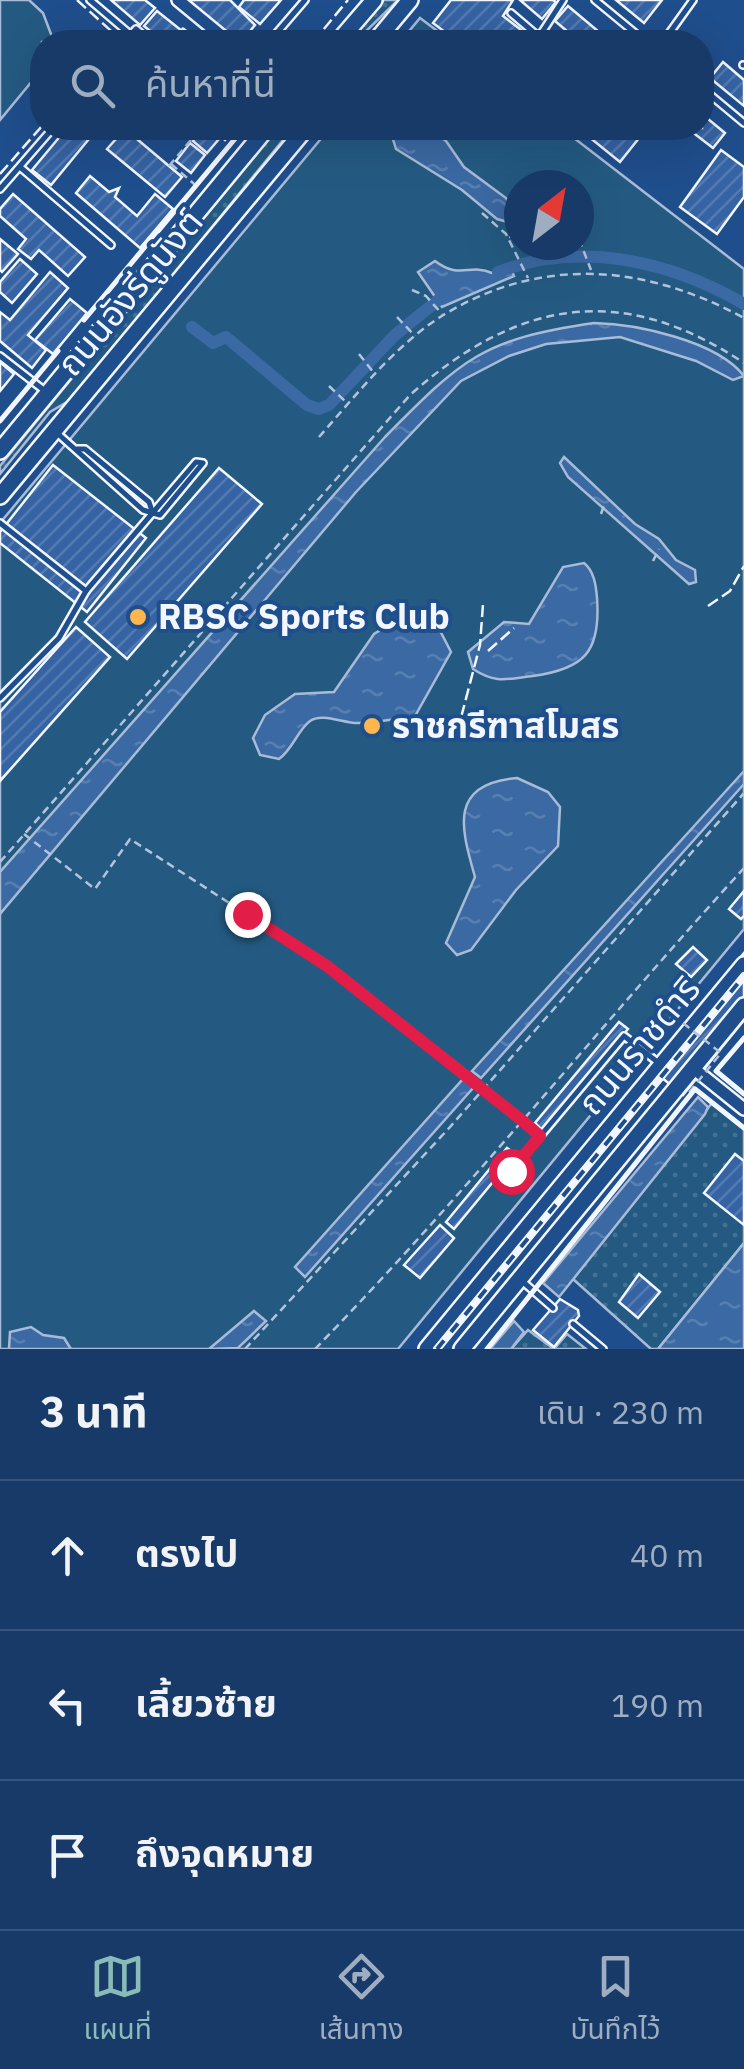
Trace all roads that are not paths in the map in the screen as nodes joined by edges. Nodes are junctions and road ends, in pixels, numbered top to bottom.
1 (90, 0) edge
2 (178, 0) edge
3 (305, 0) edge
4 (374, 0) edge
5 (410, 0) edge
6 (563, 0) edge
7 (595, 0) edge
8 (692, 0) edge
9 (511, 13) dead end
10 (124, 30) edge
11 (214, 30) edge
12 (279, 30) edge
13 (348, 30) edge
14 (386, 30) edge
15 (531, 30) edge
16 (547, 30) edge
17 (631, 30) edge
18 (671, 30) edge
19 (714, 98) edge
20 (744, 124) edge
21 (43, 140) edge
22 (257, 140) edge
23 (296, 140) edge
24 (20, 166) junction
25 (0, 190) edge
26 (111, 245) dead end
27 (0, 356) edge
28 (48, 393) junction
29 (54, 431) junction
30 (0, 451) edge
31 (0, 496) edge
32 (152, 511) junction
33 (0, 523) edge
34 (86, 591) junction
35 (0, 698) edge
36 (744, 965) edge
37 (744, 1006) edge
38 (662, 1065) junction
39 (693, 1068) junction
40 (744, 1109) edge
41 (511, 1171) dead end
42 (500, 1261) junction
43 (520, 1278) junction
44 (554, 1308) dead end
45 (573, 1324) dead end
46 (428, 1349) edge
47 (462, 1349) edge
48 (603, 1349) edge

1 - 10 lane
2 - 11 street
3 - 12 lane
4 - 13 main road
5 - 14 main road
6 - 16 lane
7 - 17 lane
8 - 18 lane
9 - 15 lane
19 - 20 lane
21 - 24 lane
22 - 28 main road, ถนนอังรีดูนังต์
23 - 29 main road, ถนนอังรีดูนังต์
24 - 25 lane
24 - 26 lane
27 - 28 lane
28 - 30 main road, ถนนอังรีดูนังต์
29 - 31 main road, ถนนอังรีดูนังต์
29 - 32 lane
32 - 32 lane
32 - 34 lane
33 - 34 lane
34 - 35 lane
36 - 38 main road, ถนนราชดำริ
37 - 39 main road, ถนนราชดำริ
38 - 41 lane
38 - 42 main road, ถนนราชดำริ
39 - 40 street
39 - 43 main road, ถนนราชดำริ
42 - 43 main road
42 - 46 main road, ถนนราชดำริ
43 - 44 lane
43 - 47 main road, ถนนราชดำริ
45 - 48 lane

